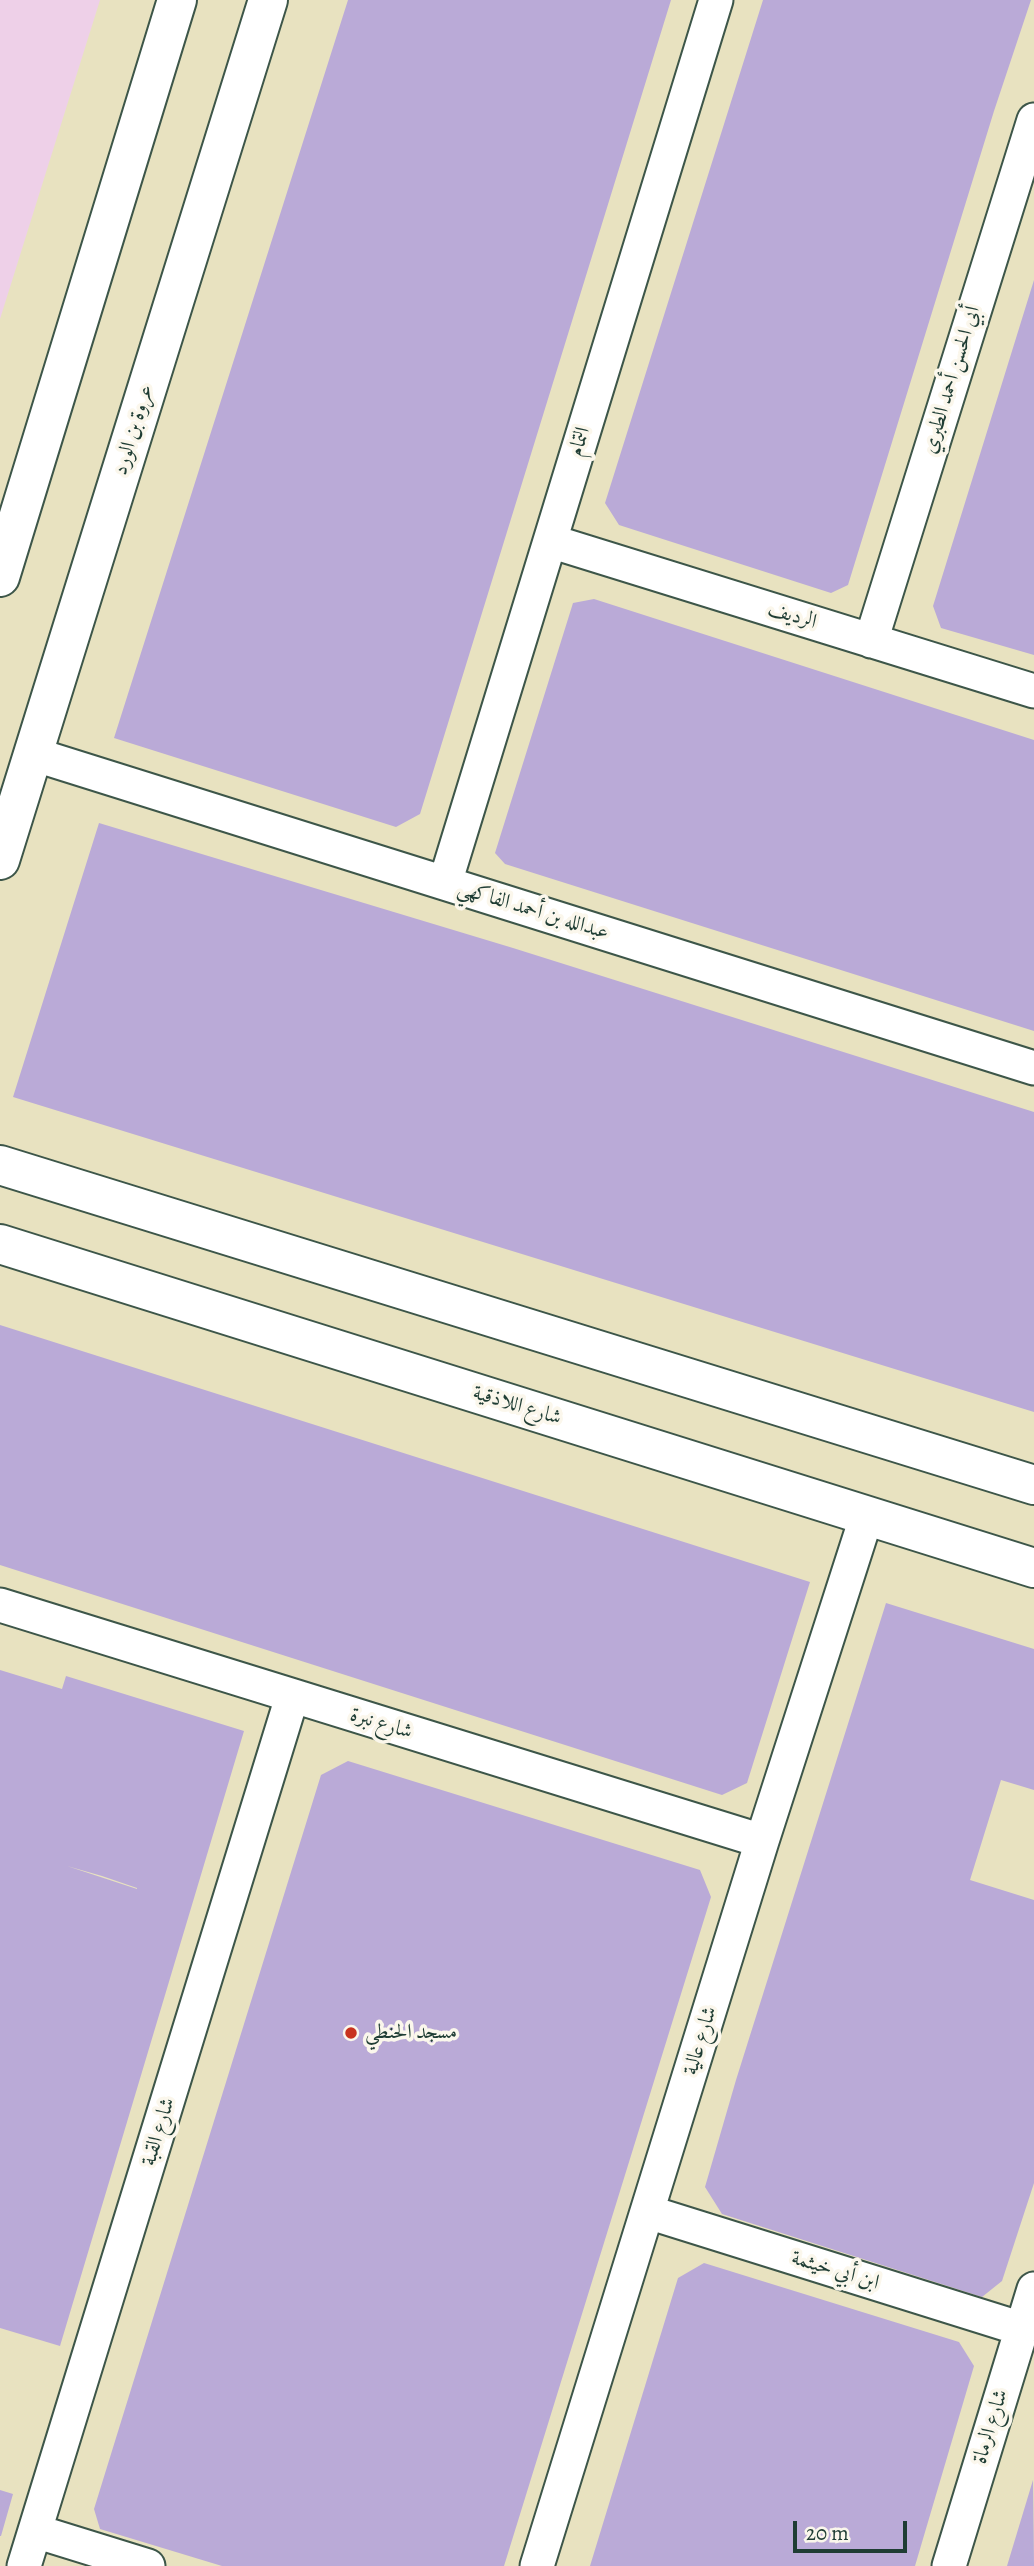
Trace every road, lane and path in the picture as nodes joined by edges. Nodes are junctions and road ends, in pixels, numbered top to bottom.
1 (177, 0) edge
2 (268, 0) edge
3 (716, 0) edge
4 (1034, 120) edge
5 (550, 541) junction
6 (0, 577) edge
7 (871, 640) junction
8 (1034, 691) edge
9 (33, 754) junction
10 (0, 860) edge
11 (445, 884) junction
12 (1034, 1068) edge
13 (0, 1165) edge
14 (0, 1244) edge
15 (1034, 1485) edge
16 (867, 1516) junction
17 (1034, 1567) edge
18 (0, 1605) edge
19 (292, 1697) junction
20 (762, 1841) junction
21 (648, 2212) junction
22 (1034, 2289) edge
23 (1022, 2329) junction
24 (35, 2530) junction
25 (24, 2566) edge
26 (148, 2566) edge
27 (537, 2566) edge
28 (949, 2566) edge

1 - 6 street
2 - 9 street, عروة بن الورد
3 - 5 street, التمام
4 - 7 street, أبي الحسن أحمد الطبري
5 - 7 street, الرديف
5 - 11 street, التمام
7 - 8 street, الرديف
9 - 10 street, عروة بن الورد
9 - 11 street, عبدالله بن أحمد الفاكهي
11 - 12 street, عبدالله بن أحمد الفاكهي
13 - 15 street
14 - 16 street, شارع اللاذقية
16 - 17 street, شارع اللاذقية
16 - 20 street, شارع عالية
18 - 19 street, شارع نبرة
19 - 20 street, شارع نبرة
19 - 24 street, شارع القبة
20 - 21 street, شارع عالية
21 - 23 street, ابن أبي خيثمة
21 - 27 street, شارع عالية
22 - 23 street, شارع الرماة
23 - 28 street, شارع الرماة
24 - 25 street, شارع القبة
24 - 26 street

